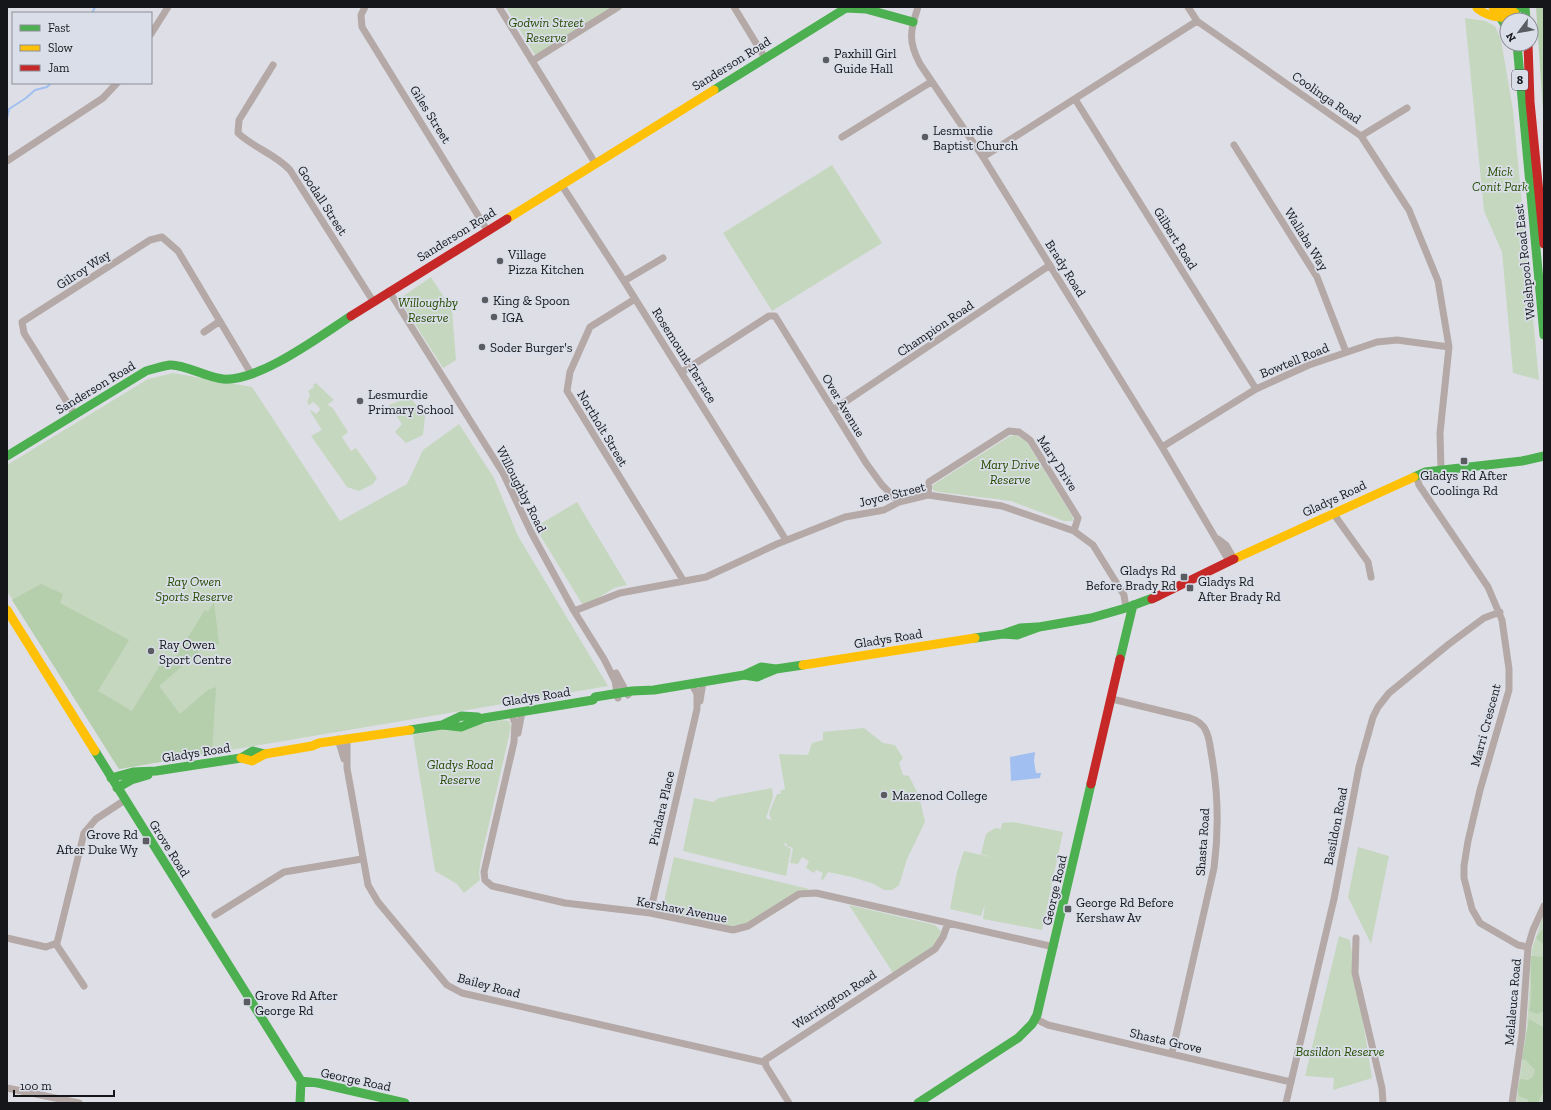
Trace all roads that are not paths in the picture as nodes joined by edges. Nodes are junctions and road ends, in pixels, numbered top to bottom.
1 (168, 7) edge
2 (499, 7) edge
3 (618, 7) edge
4 (734, 7) edge
5 (918, 7) edge
6 (1188, 7) edge
7 (1476, 7) edge
8 (1493, 7) edge
9 (364, 8) edge
10 (1514, 12) edge
11 (1499, 17) edge
12 (1197, 21) junction
13 (913, 22) junction
14 (152, 32) edge
15 (1513, 52) edge
16 (1518, 52) edge
17 (1524, 52) edge
18 (1528, 52) edge
19 (765, 58) junction
20 (532, 61) junction
21 (273, 65) dead end
22 (931, 82) junction
23 (116, 84) edge
24 (1075, 98) junction
25 (1530, 102) junction
26 (1407, 108) dead end
27 (1522, 115) junction
28 (1361, 136) junction
29 (842, 137) dead end
30 (1234, 145) dead end
31 (983, 157) junction
32 (7, 161) edge
33 (595, 163) junction
34 (561, 184) junction
35 (488, 230) junction
36 (1544, 244) edge
37 (663, 258) dead end
38 (1050, 265) junction
39 (624, 281) junction
40 (389, 291) junction
41 (635, 299) junction
42 (373, 301) junction
43 (220, 322) junction
44 (204, 332) dead end
45 (1544, 335) edge
46 (1449, 347) junction
47 (1346, 352) junction
48 (682, 372) junction
49 (252, 375) junction
50 (1256, 389) junction
51 (833, 410) junction
52 (75, 415) junction
53 (1162, 447) junction
54 (7, 456) edge
55 (1544, 456) edge
56 (1532, 460) junction
57 (1544, 462) edge
58 (1441, 469) junction
59 (1416, 475) junction
60 (928, 495) junction
61 (899, 502) junction
62 (1333, 513) junction
63 (1074, 531) junction
64 (786, 540) junction
65 (1232, 560) junction
66 (1370, 577) dead end
67 (683, 580) junction
68 (1129, 609) junction
69 (7, 610) edge
70 (574, 611) junction
71 (1500, 612) junction
72 (604, 659) junction
73 (703, 682) junction
74 (692, 684) junction
75 (628, 694) junction
76 (617, 696) junction
77 (1112, 699) junction
78 (697, 709) junction
79 (522, 712) junction
80 (511, 713) junction
81 (343, 741) junction
82 (514, 742) junction
83 (156, 772) junction
84 (111, 778) junction
85 (117, 788) junction
86 (125, 800) junction
87 (362, 859) junction
88 (1544, 906) edge
89 (650, 913) junction
90 (214, 915) dead end
91 (948, 923) junction
92 (7, 938) edge
93 (1356, 938) dead end
94 (56, 944) junction
95 (1054, 947) junction
96 (1528, 947) junction
97 (84, 986) dead end
98 (1036, 1018) junction
99 (1172, 1053) junction
100 (764, 1062) junction
101 (301, 1082) junction
102 (1291, 1082) junction
103 (7, 1088) edge
104 (79, 1103) edge
105 (300, 1103) edge
106 (405, 1103) edge
107 (789, 1103) edge
108 (918, 1103) edge
109 (1286, 1103) edge
110 (1383, 1103) edge
111 (1512, 1103) edge

1 - 14 street
2 - 20 street
3 - 20 street
4 - 19 street
5 - 13 street, Brady Road
6 - 12 street
7 - 11 street
8 - 10 street
9 - 35 street, Giles Street
12 - 24 street
12 - 28 street, Coolinga Road
13 - 19 street, Sanderson Road
13 - 22 street, Brady Road
15 - 27 street
16 - 27 street, Welshpool Road East / 8
17 - 25 street
18 - 25 street, Welshpool Road East / 8
19 - 33 street, Sanderson Road
20 - 33 street
21 - 42 street, Goodall Street
22 - 29 street
22 - 31 street, Brady Road
23 - 32 street
24 - 31 street
24 - 50 street, Gilbert Road
25 - 36 street, Welshpool Road East / 8
26 - 28 street
27 - 45 street, Welshpool Road East / 8
28 - 46 street, Coolinga Road
30 - 47 street, Wallaba Way
31 - 38 street, Brady Road
33 - 34 street, Sanderson Road
34 - 35 street, Sanderson Road
34 - 39 street, Rosemount Terrace
35 - 40 street, Sanderson Road
37 - 39 street
38 - 51 street, Champion Road
38 - 53 street, Brady Road
39 - 41 street, Rosemount Terrace
40 - 42 street, Sanderson Road
40 - 70 street, Willoughby Road
41 - 48 street, Rosemount Terrace
41 - 67 street, Northolt Street
42 - 49 street, Sanderson Road
43 - 44 street
43 - 49 street, Gilroy Way
43 - 52 street, Gilroy Way
46 - 47 street, Bowtell Road
46 - 58 street, Coolinga Road
47 - 50 street, Bowtell Road
48 - 51 street, Over Avenue
48 - 64 street, Rosemount Terrace
49 - 52 street, Sanderson Road
50 - 53 street, Bowtell Road
51 - 61 street, Over Avenue
52 - 54 street, Sanderson Road
53 - 65 street, Brady Road
55 - 56 street, Gladys Road
56 - 57 street, Gladys Road
56 - 58 street, Gladys Road
58 - 59 street, Gladys Road
59 - 62 street, Gladys Road
59 - 71 street, Marri Crescent
60 - 61 street, Joyce Street
60 - 63 street, Joyce Street
60 - 63 street, Mary Drive
61 - 64 street, Joyce Street
62 - 65 street, Gladys Road
62 - 66 street
63 - 68 street, Joyce Street
64 - 67 street, Joyce Street
65 - 68 street, Gladys Road
67 - 70 street, Joyce Street
68 - 73 street, Gladys Road
68 - 77 street, George Road
69 - 84 street, Grove Road
70 - 72 street, Willoughby Road
71 - 96 street, Marri Crescent
71 - 102 street, Basildon Road
72 - 75 street, Willoughby Road
72 - 76 street, Willoughby Road
73 - 74 street, Gladys Road
73 - 78 street, Pindara Place
74 - 75 street, Gladys Road
74 - 78 street, Pindara Place
75 - 76 street, Gladys Road
76 - 79 street, Gladys Road
77 - 95 street, George Road
77 - 99 street, Shasta Road
78 - 89 street, Pindara Place
79 - 80 street, Gladys Road
79 - 82 street, Kershaw Avenue
80 - 81 street, Gladys Road
80 - 82 street, Kershaw Avenue
81 - 83 street, Gladys Road
81 - 87 street, Bailey Road
82 - 89 street, Kershaw Avenue
83 - 84 street, Gladys Road
83 - 85 street, Gladys Road
84 - 85 street, Grove Road
85 - 86 street, Grove Road
86 - 94 street
86 - 101 street, Grove Road
87 - 90 street
87 - 100 street, Bailey Road
88 - 96 street, Melaleuca Road
89 - 91 street, Kershaw Avenue
91 - 95 street, Kershaw Avenue
91 - 100 street, Warrington Road
92 - 94 street
93 - 110 street
94 - 97 street
95 - 98 street, George Road
96 - 111 street, Melaleuca Road
98 - 99 street, Shasta Grove
98 - 108 street, George Road
99 - 102 street, Shasta Grove
100 - 107 street
101 - 105 street
101 - 106 street, George Road
102 - 109 street, Basildon Road
103 - 104 street

